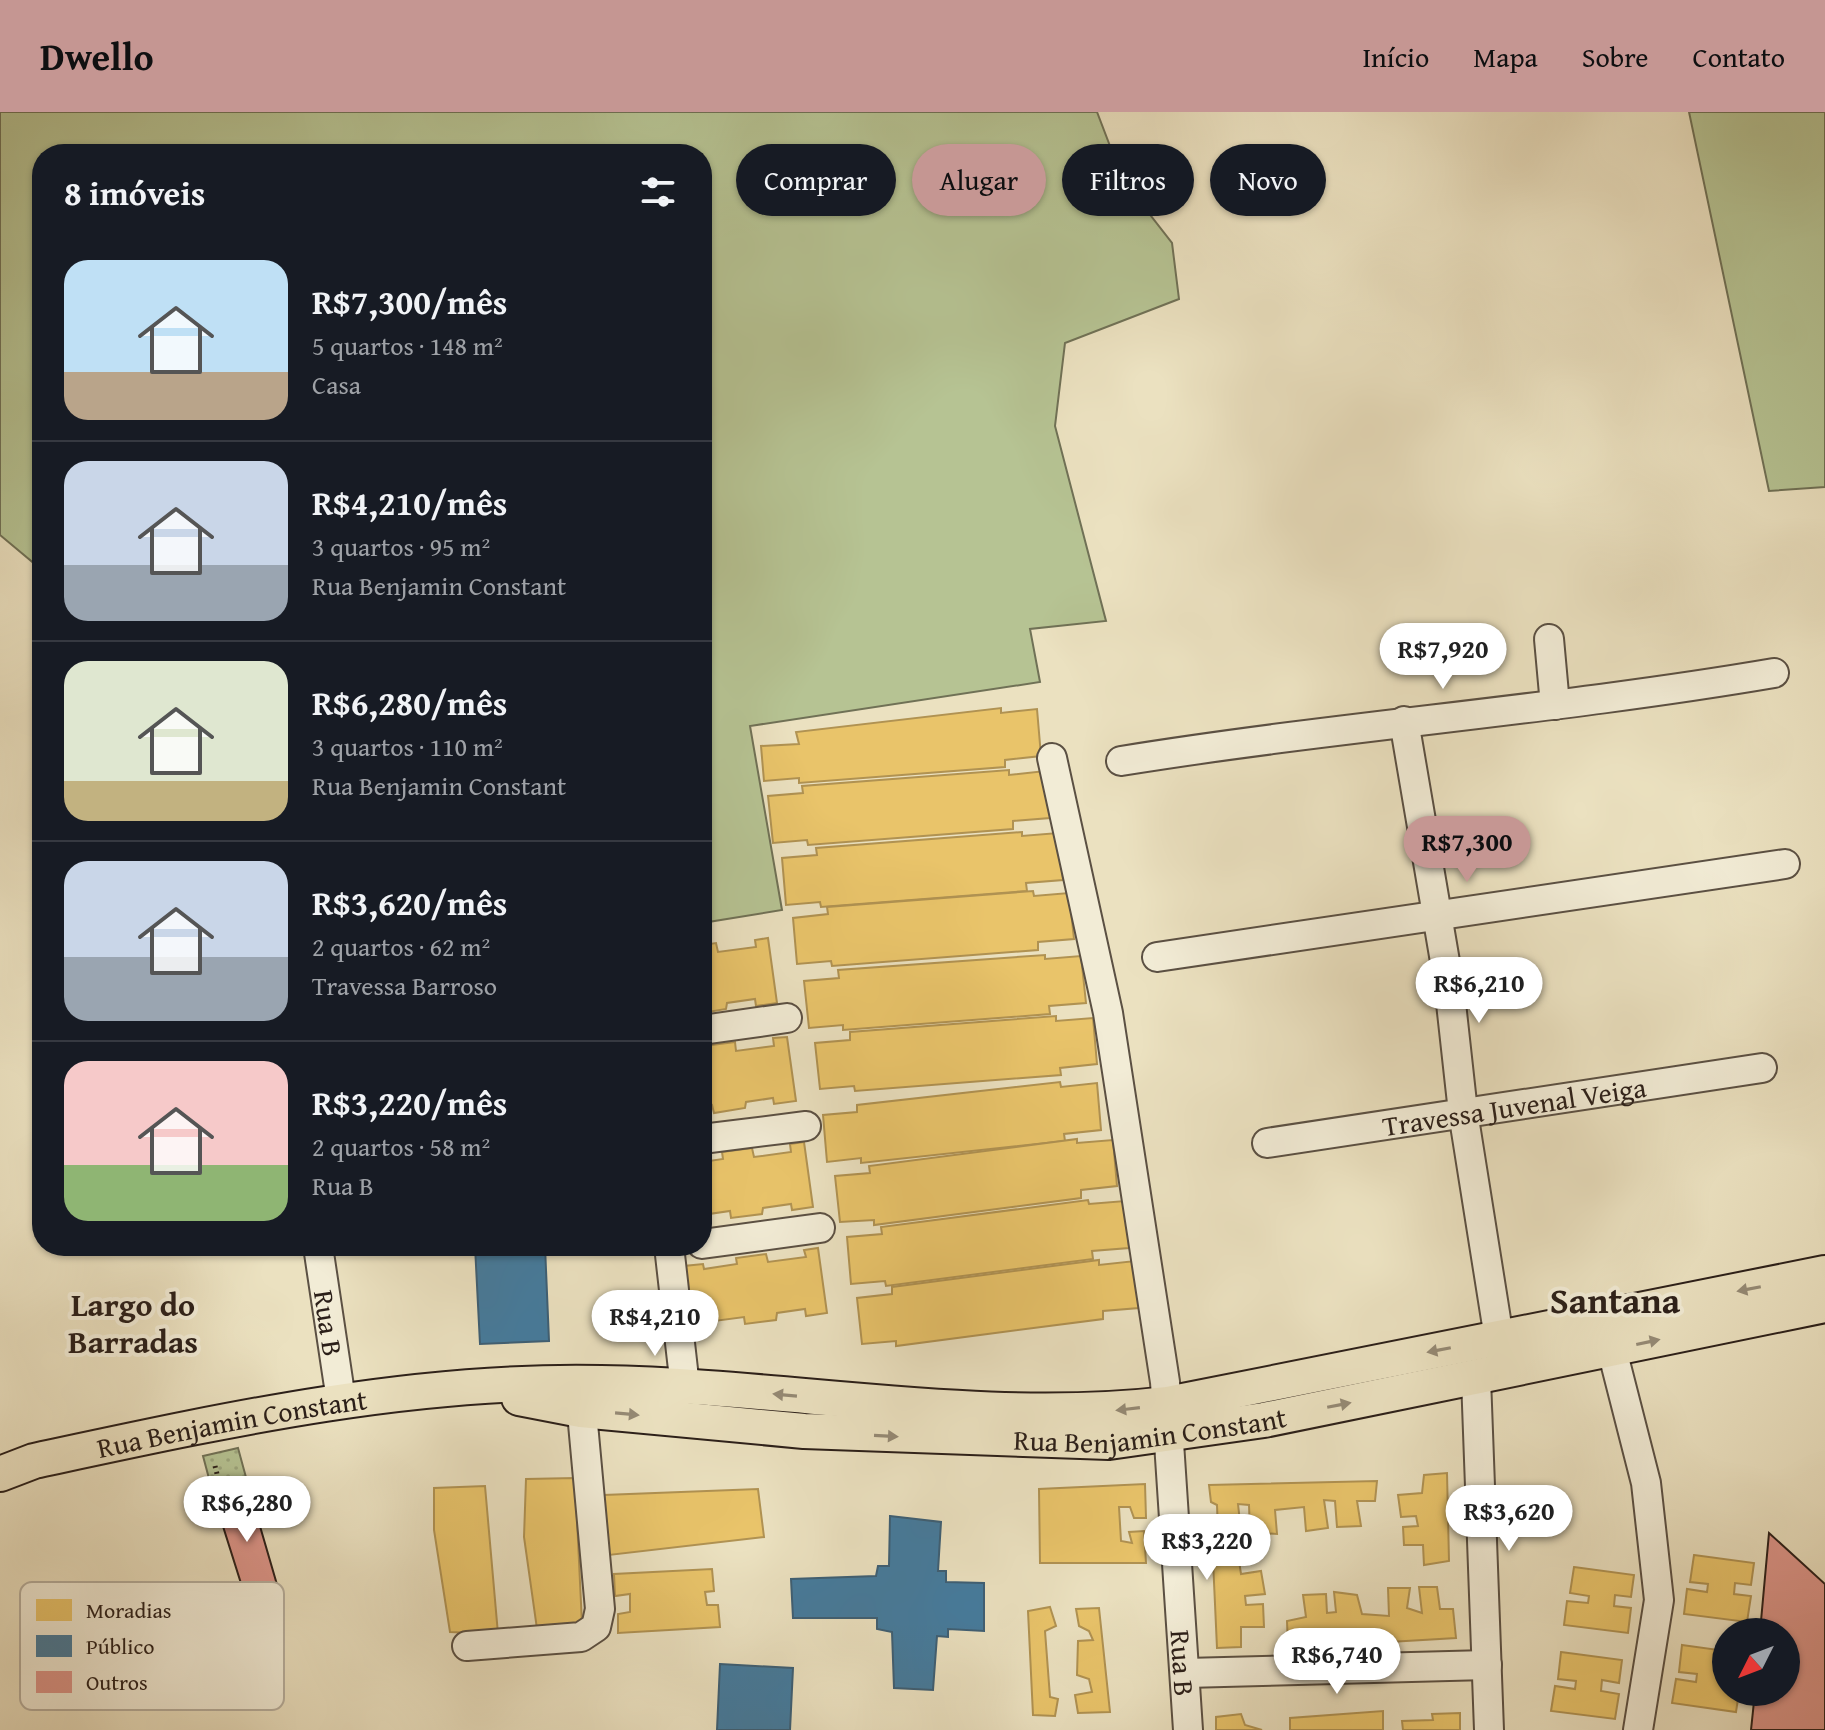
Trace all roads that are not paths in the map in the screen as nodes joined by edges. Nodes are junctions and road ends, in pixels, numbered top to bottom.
1 (1549, 639) dead end
2 (1774, 673) dead end
3 (1555, 705) junction
4 (1404, 721) junction
5 (1052, 758) dead end
6 (1121, 761) dead end
7 (1785, 864) dead end
8 (1438, 915) junction
9 (1157, 957) dead end
10 (787, 1018) dead end
11 (712, 1029) edge
12 (1762, 1068) dead end
13 (1463, 1112) junction
14 (806, 1126) dead end
15 (712, 1138) edge
16 (1267, 1143) dead end
17 (820, 1228) dead end
18 (712, 1243) edge
19 (319, 1256) edge
20 (677, 1256) edge
21 (1825, 1273) edge
22 (1825, 1305) edge
23 (1498, 1338) junction
24 (1612, 1350) junction
25 (1491, 1374) junction
26 (685, 1387) junction
27 (581, 1396) junction
28 (341, 1400) junction
29 (1169, 1420) junction
30 (0, 1474) edge
31 (467, 1646) dead end
32 (1487, 1665) junction
33 (1186, 1673) junction
34 (1188, 1730) edge
35 (1489, 1730) edge
36 (1638, 1730) edge

1 - 3 street
2 - 3 street
3 - 4 street
4 - 6 street
4 - 8 street
5 - 29 street, Rua B
7 - 8 street
8 - 9 street
8 - 13 street
10 - 11 street
12 - 13 street, Travessa Juvenal Veiga
13 - 16 street, Travessa Juvenal Veiga
13 - 23 street
14 - 15 street
17 - 18 street
19 - 28 street, Rua B
20 - 26 street
21 -> 23 main road, Rua Benjamin Constant
24 -> 22 main road, Rua Benjamin Constant
23 - 25 street
23 -> 29 main road, Rua Benjamin Constant
24 - 25 main road, Rua Benjamin Constant
24 - 36 street
29 -> 25 main road, Rua Benjamin Constant
25 - 32 street
26 - 27 main road, Rua Benjamin Constant
29 -> 26 main road, Rua Benjamin Constant
27 - 28 main road, Rua Benjamin Constant
27 -> 29 main road, Rua Benjamin Constant
27 - 31 street
28 - 30 main road, Rua Benjamin Constant
29 - 33 street, Rua B
32 - 33 street
32 - 35 street
33 - 34 street, Rua B

